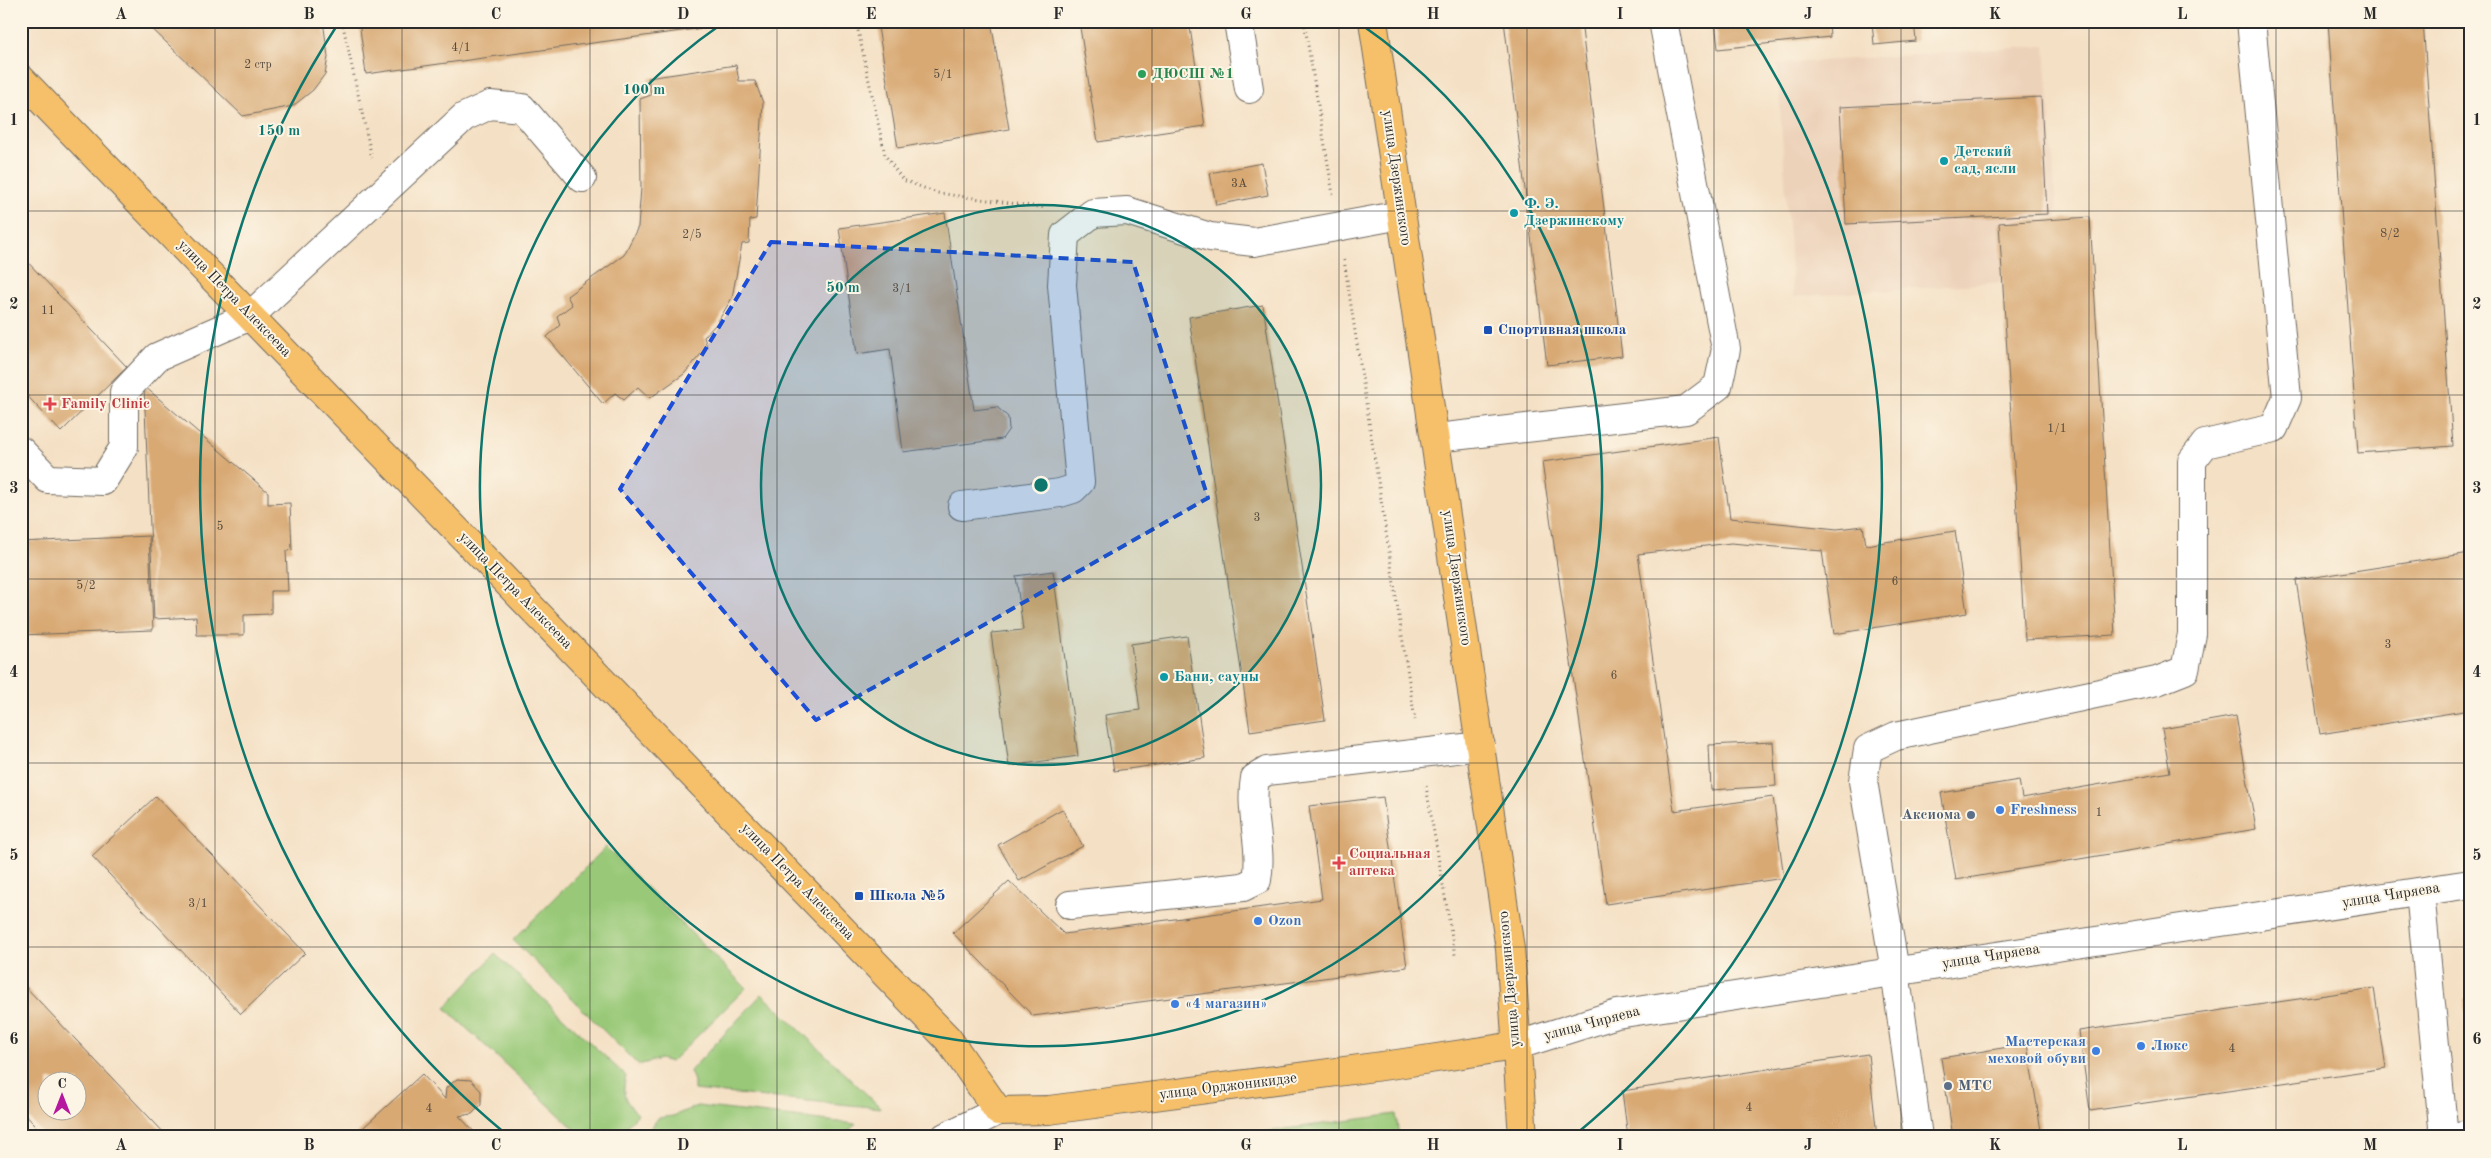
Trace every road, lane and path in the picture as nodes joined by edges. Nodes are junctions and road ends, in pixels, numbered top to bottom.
1 (342, 21) edge
2 (856, 21) edge
3 (1238, 21) edge
4 (1304, 21) edge
5 (1373, 21) edge
6 (1663, 21) edge
7 (2251, 21) edge
8 (21, 79) edge
9 (1249, 89) dead end
10 (582, 178) dead end
11 (380, 195) junction
12 (1093, 214) junction
13 (1401, 215) junction
14 (1338, 227) junction
15 (250, 316) junction
16 (1436, 438) junction
17 (21, 450) edge
18 (962, 506) dead end
19 (1482, 746) junction
20 (1420, 753) junction
21 (2470, 884) edge
22 (2420, 892) junction
23 (1070, 905) dead end
24 (1455, 955) dead end
25 (1895, 971) junction
26 (1516, 1046) junction
27 (998, 1111) junction
28 (2470, 1134) edge
29 (945, 1137) edge
30 (1524, 1137) edge
31 (1918, 1137) edge
32 (2444, 1137) edge
33 (2450, 1137) edge

1 - 11 path
2 - 12 path
3 - 9 street
4 - 14 path
5 - 13 main road, улица Дзержинского
6 - 16 street
7 - 25 street
8 - 15 main road, улица Петра Алексеева
10 - 11 street
11 - 15 street
12 - 14 street
12 - 18 street
13 - 14 street
13 - 16 main road, улица Дзержинского
14 - 20 path
15 - 17 street
15 - 27 main road, улица Петра Алексеева
16 - 19 main road, улица Дзержинского
19 - 20 street
19 - 26 main road, улица Дзержинского
20 - 23 street
20 - 24 path
21 - 22 street, улица Чиряева
22 - 25 street, улица Чиряева
22 - 32 street
25 - 26 street, улица Чиряева
25 - 31 street
26 - 27 main road, улица Орджоникидзе
26 - 30 main road, улица Дзержинского
27 - 29 street, улица Орджоникидзе
28 - 33 street

